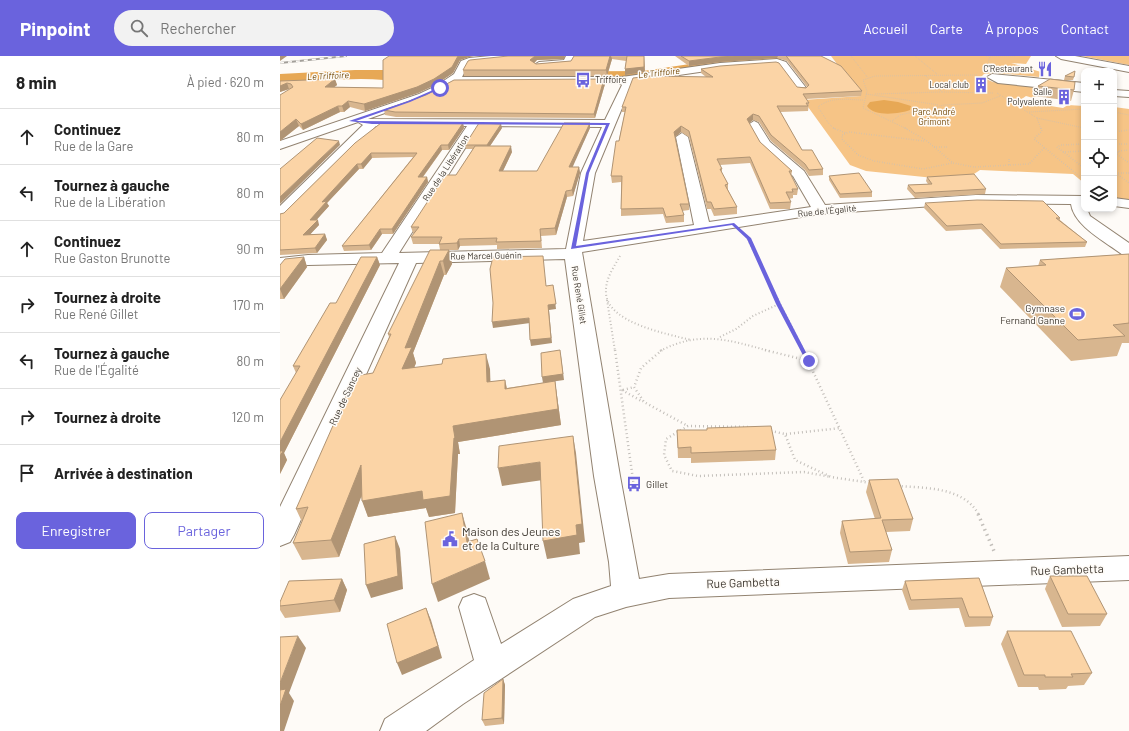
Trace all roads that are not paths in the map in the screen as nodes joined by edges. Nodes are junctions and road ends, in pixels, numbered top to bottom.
1 (507, 56) edge
2 (518, 56) edge
3 (572, 56) edge
4 (1061, 56) edge
5 (465, 58) edge
6 (493, 58) junction
7 (1091, 66) edge
8 (462, 69) junction
9 (1129, 69) edge
10 (451, 80) junction
11 (621, 80) junction
12 (1081, 86) edge
13 (802, 89) edge
14 (1081, 89) edge
15 (1117, 89) edge
16 (1129, 91) edge
17 (1117, 93) edge
18 (1129, 94) edge
19 (351, 121) junction
20 (372, 123) junction
21 (475, 123) junction
22 (609, 124) junction
23 (754, 125) dead end
24 (311, 135) junction
25 (682, 137) dead end
26 (353, 140) junction
27 (280, 146) edge
28 (1081, 200) edge
29 (1117, 202) edge
30 (1129, 204) edge
31 (820, 210) junction
32 (280, 214) edge
33 (703, 228) junction
34 (573, 251) junction
35 (1129, 251) edge
36 (387, 258) junction
37 (410, 258) junction
38 (280, 263) edge
39 (280, 535) edge
40 (1129, 568) edge
41 (626, 594) junction
42 (474, 607) dead end
43 (492, 667) junction
44 (397, 731) edge

1 - 6 street
2 - 6 street
3 - 8 street
4 - 7 street
5 - 6 street
5 - 8 street
7 - 9 street
8 - 10 street
10 - 11 street
10 - 19 street
11 - 13 street
11 - 22 street, Rue René Gillet
12 - 14 street
15 - 16 street
17 - 18 street
19 - 20 street, Rue de la Libération
19 - 24 street
20 - 21 street, Rue de la Libération
20 - 26 street
21 - 22 street
21 - 36 street, Rue de la Libération
22 - 34 street, Rue René Gillet
23 - 31 street
24 - 26 street
24 - 27 street
25 - 33 street
26 - 32 street
28 - 31 street, Rue de l'Égalité
28 - 35 street
29 - 30 street
31 - 33 street, Rue de l'Égalité
33 - 34 street, Rue de l'Égalité
34 - 37 street, Rue Marcel Guénin
34 - 41 street, Rue René Gillet
36 - 37 street, Rue Marcel Guénin
36 - 38 street, Rue Marcel Guénin
37 - 39 street, Rue de Sancey
40 - 41 street, Rue Gambetta
41 - 43 street, Rue Gambetta
42 - 43 street
43 - 44 street, Rue Gambetta

